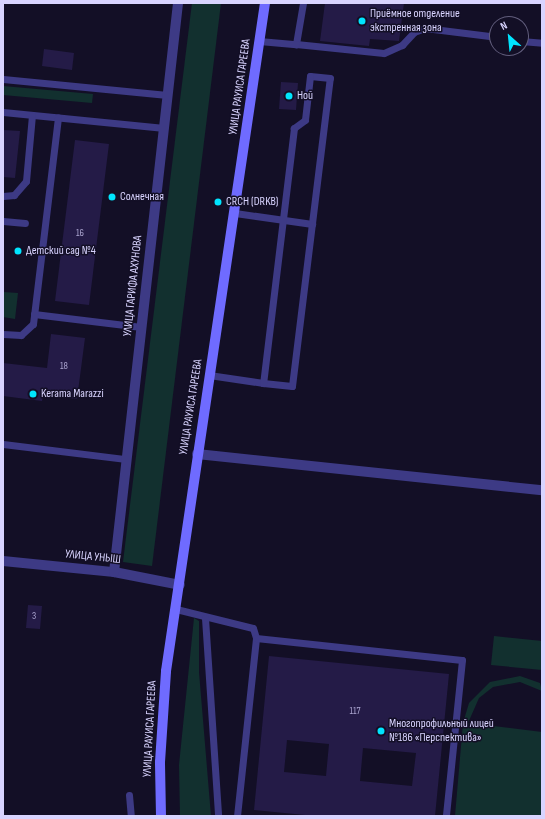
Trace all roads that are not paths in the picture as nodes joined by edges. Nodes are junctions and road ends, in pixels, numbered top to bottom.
1 (178, 3) edge
2 (265, 3) edge
3 (303, 3) edge
4 (489, 36) edge
5 (259, 41) junction
6 (529, 42) edge
7 (542, 43) edge
8 (296, 44) junction
9 (3, 79) edge
10 (167, 95) junction
11 (3, 112) edge
12 (32, 115) junction
13 (58, 118) junction
14 (164, 128) junction
15 (3, 196) edge
16 (235, 213) junction
17 (284, 220) junction
18 (3, 221) edge
19 (25, 223) dead end
20 (312, 224) junction
21 (34, 314) junction
22 (141, 327) junction
23 (3, 334) edge
24 (210, 375) junction
25 (264, 383) junction
26 (3, 444) edge
27 (197, 454) junction
28 (126, 459) junction
29 (542, 490) edge
30 (3, 561) edge
31 (114, 572) junction
32 (180, 585) junction
33 (176, 609) junction
34 (205, 618) junction
35 (256, 638) junction
36 (129, 795) dead end
37 (132, 816) edge
38 (161, 816) edge
39 (218, 816) edge
40 (237, 816) edge
41 (446, 816) edge

1 - 10 street, УЛИЦА ГАРИФА АХУНОВА
2 - 5 street, УЛИЦА РАУИСА ГАРЕЕВА
3 - 8 lane
4 - 8 lane
5 - 8 lane
5 - 16 street, УЛИЦА РАУИСА ГАРЕЕВА
6 - 7 lane
9 - 10 lane
10 - 14 street, УЛИЦА ГАРИФА АХУНОВА
11 - 12 lane
12 - 13 lane
12 - 15 lane
13 - 14 lane
13 - 21 lane
14 - 22 street, УЛИЦА ГАРИФА АХУНОВА
16 - 17 lane
16 - 24 street, УЛИЦА РАУИСА ГАРЕЕВА
17 - 20 lane
17 - 20 lane
17 - 25 lane
18 - 19 lane
20 - 25 lane
21 - 22 lane
21 - 23 lane
22 - 28 street, УЛИЦА ГАРИФА АХУНОВА
24 - 25 lane
24 - 27 street, УЛИЦА РАУИСА ГАРЕЕВА
26 - 28 lane
27 - 29 street
27 - 32 street, УЛИЦА РАУИСА ГАРЕЕВА
28 - 31 street, УЛИЦА ГАРИФА АХУНОВА
30 - 31 street, УЛИЦА УНЫШ
31 - 32 street, УЛИЦА УНЫШ
32 - 33 street, УЛИЦА РАУИСА ГАРЕЕВА
33 - 34 lane
33 - 38 street, УЛИЦА РАУИСА ГАРЕЕВА
34 - 35 lane
34 - 39 lane
35 - 40 lane
35 - 41 lane
36 - 37 lane

